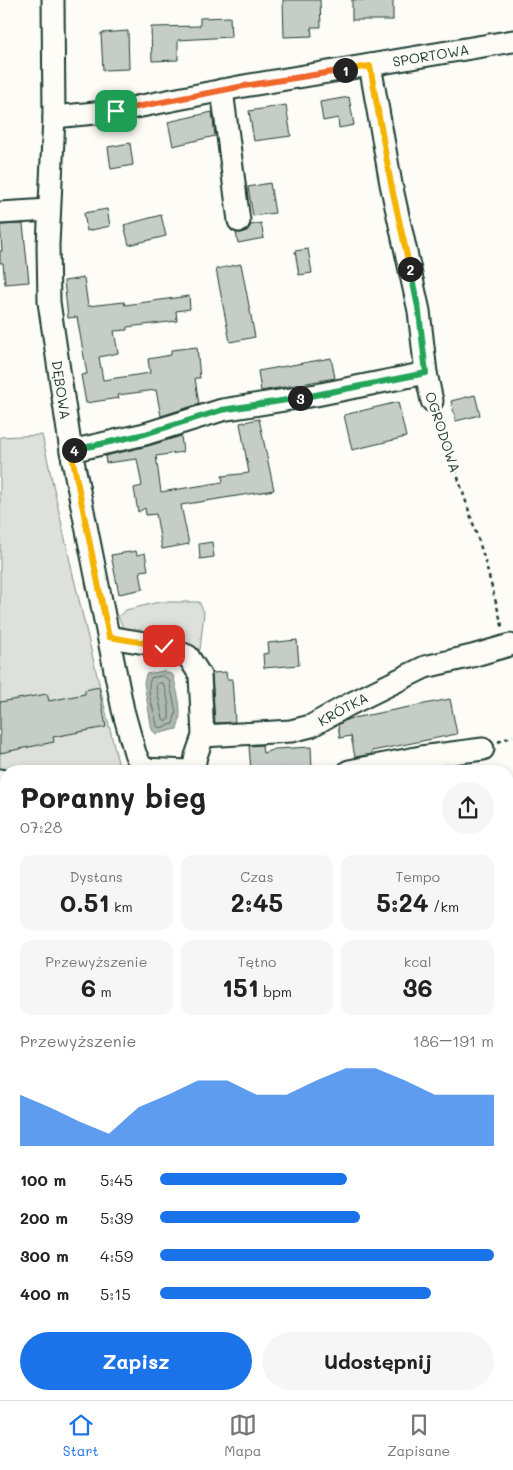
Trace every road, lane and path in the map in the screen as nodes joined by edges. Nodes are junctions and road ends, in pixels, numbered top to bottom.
1 (53, 0) edge
2 (513, 41) edge
3 (370, 66) junction
4 (222, 90) junction
5 (54, 117) junction
6 (48, 210) junction
7 (0, 213) edge
8 (239, 221) dead end
9 (426, 373) junction
10 (432, 401) joint
11 (71, 451) junction
12 (109, 637) junction
13 (510, 645) joint
14 (203, 736) junction
15 (483, 749) dead end
16 (140, 765) edge
17 (195, 765) edge
18 (380, 765) edge

1 - 5 street, DĘBOWA
2 - 3 street, SPORTOWA
3 - 4 street, SPORTOWA
3 - 9 street, OGRODOWA
4 - 5 street, SPORTOWA
4 - 8 street
5 - 6 street, DĘBOWA
6 - 7 street
6 - 11 street, DĘBOWA
9 - 10 street, OGRODOWA
9 - 11 street
10 - 13 path, OGRODOWA
11 - 12 street, DĘBOWA
12 - 14 street
12 - 16 street, DĘBOWA
13 - 14 street, KRÓTKA
14 - 17 street
15 - 18 street

